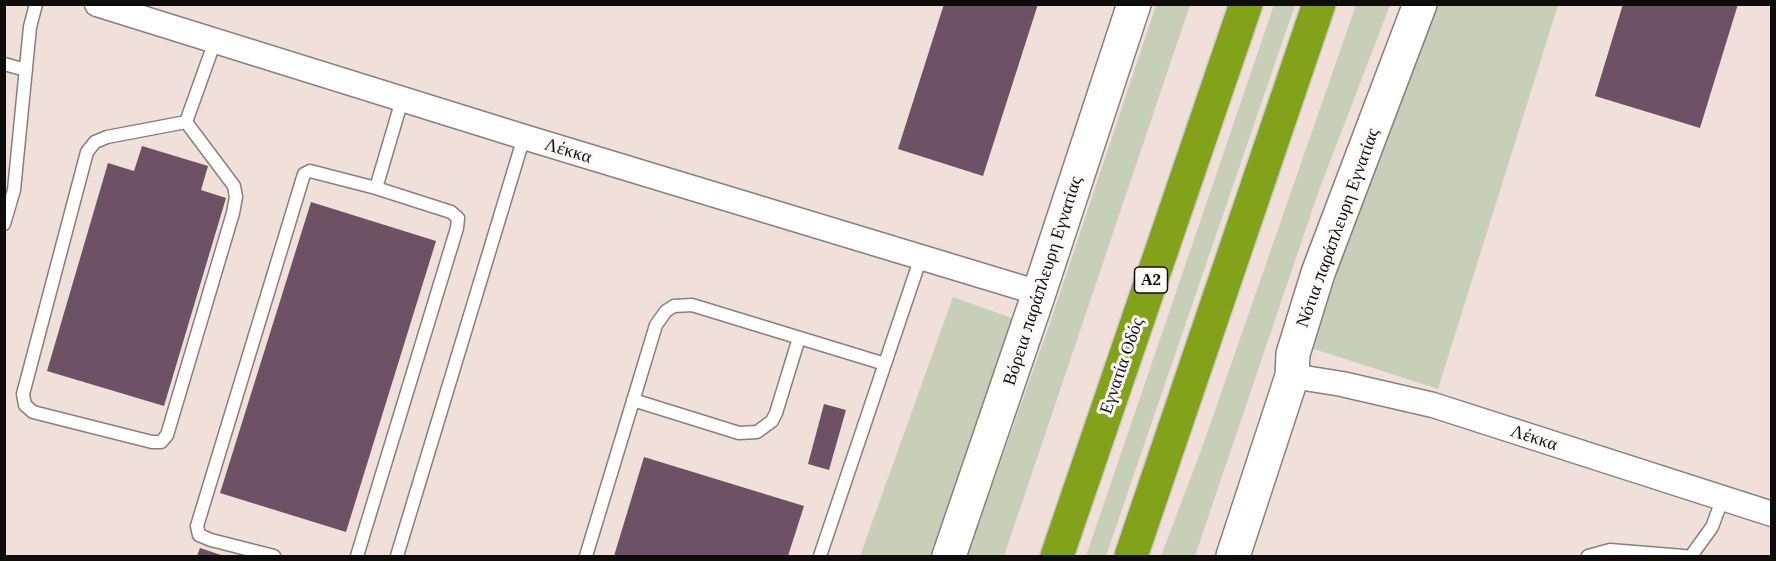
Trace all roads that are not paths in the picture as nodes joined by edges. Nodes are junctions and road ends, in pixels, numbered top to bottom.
1 (36, 4) edge
2 (97, 4) edge
3 (1134, 4) edge
4 (1246, 4) edge
5 (1319, 4) edge
6 (1420, 4) edge
7 (215, 41) junction
8 (4, 64) edge
9 (26, 70) junction
10 (402, 100) junction
11 (186, 122) junction
12 (524, 138) junction
13 (376, 188) junction
14 (4, 224) edge
15 (921, 257) junction
16 (1040, 294) junction
17 (799, 338) junction
18 (885, 364) junction
19 (1292, 376) junction
20 (633, 400) junction
21 (1722, 500) junction
22 (1772, 514) edge
23 (274, 556) edge
24 (357, 556) edge
25 (397, 556) edge
26 (586, 556) edge
27 (820, 556) edge
28 (949, 556) edge
29 (1057, 556) edge
30 (1131, 556) edge
31 (1233, 556) edge
32 (1588, 556) edge
33 (1684, 556) edge
34 (1691, 556) edge

1 - 9 lane
2 - 7 street, Λέκκα
3 - 16 street, Βόρεια παράπλευρη Εγνατίας
4 - 29 highway, Εγνατία Οδός / Α2
5 - 30 highway
6 - 19 street, Νότια παράπλευρη Εγνατίας
7 - 10 street, Λέκκα
7 - 11 lane
8 - 9 lane
9 - 14 lane
10 - 12 street, Λέκκα
10 - 13 lane
11 - 11 lane
12 - 15 street, Λέκκα
12 - 25 lane
13 - 23 lane
13 - 24 lane
15 - 16 street, Λέκκα
15 - 18 lane
16 - 28 street, Βόρεια παράπλευρη Εγνατίας
17 - 18 lane
17 - 20 lane
17 - 20 lane
18 - 27 lane
19 - 21 street, Λέκκα
19 - 31 street, Νότια παράπλευρη Εγνατίας
20 - 26 lane
21 - 22 street, Λέκκα
21 - 34 lane
32 - 33 lane

